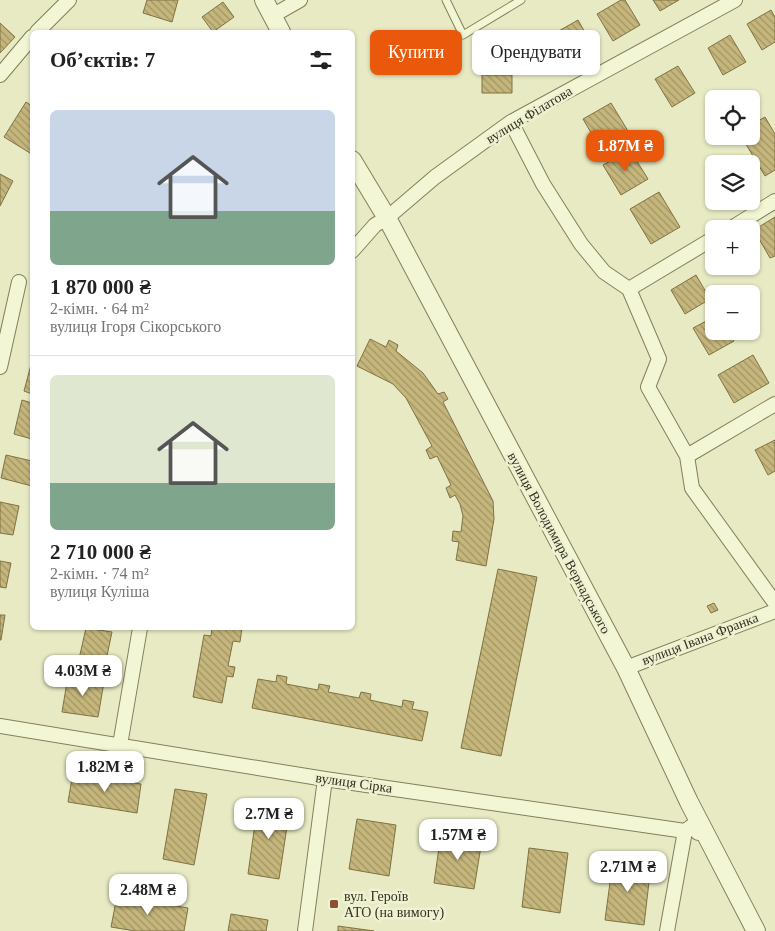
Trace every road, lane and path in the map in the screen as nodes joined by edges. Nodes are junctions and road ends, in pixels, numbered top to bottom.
1 (69, 0) edge
2 (264, 0) edge
3 (300, 0) edge
4 (446, 0) edge
5 (521, 0) edge
6 (734, 0) edge
7 (272, 16) junction
8 (39, 30) edge
9 (280, 30) edge
10 (30, 39) edge
11 (0, 75) edge
12 (511, 122) junction
13 (355, 165) edge
14 (775, 201) edge
15 (387, 218) junction
16 (744, 220) edge
17 (705, 243) edge
18 (355, 248) edge
19 (19, 282) dead end
20 (629, 289) junction
21 (0, 368) edge
22 (775, 404) edge
23 (687, 456) junction
24 (775, 603) edge
25 (775, 611) edge
26 (140, 630) edge
27 (626, 668) junction
28 (0, 726) edge
29 (120, 745) junction
30 (325, 779) junction
31 (685, 831) junction
32 (705, 833) junction
33 (305, 931) edge
34 (667, 931) edge
35 (756, 931) edge

1 - 8 street
2 - 7 street
3 - 7 street
4 - 5 lane
6 - 12 street, вулиця Філатова
7 - 9 street
10 - 11 street
12 - 15 street, вулиця Філатова
12 - 20 street
13 - 15 street, вулиця Володимира Вернадського
14 - 16 street
15 - 18 street, вулиця Філатова
15 - 27 street, вулиця Володимира Вернадського
17 - 20 street
19 - 21 street
20 - 23 street
22 - 23 street
23 - 24 street
25 - 27 street, вулиця Івана Франка
26 - 29 street
27 - 32 street, вулиця Володимира Вернадського
28 - 29 street, вулиця Сірка
29 - 30 street, вулиця Сірка
30 - 31 street, вулиця Сірка
30 - 33 street
31 - 32 street, вулиця Сірка
31 - 34 street
32 - 35 street, вулиця Володимира Вернадського

